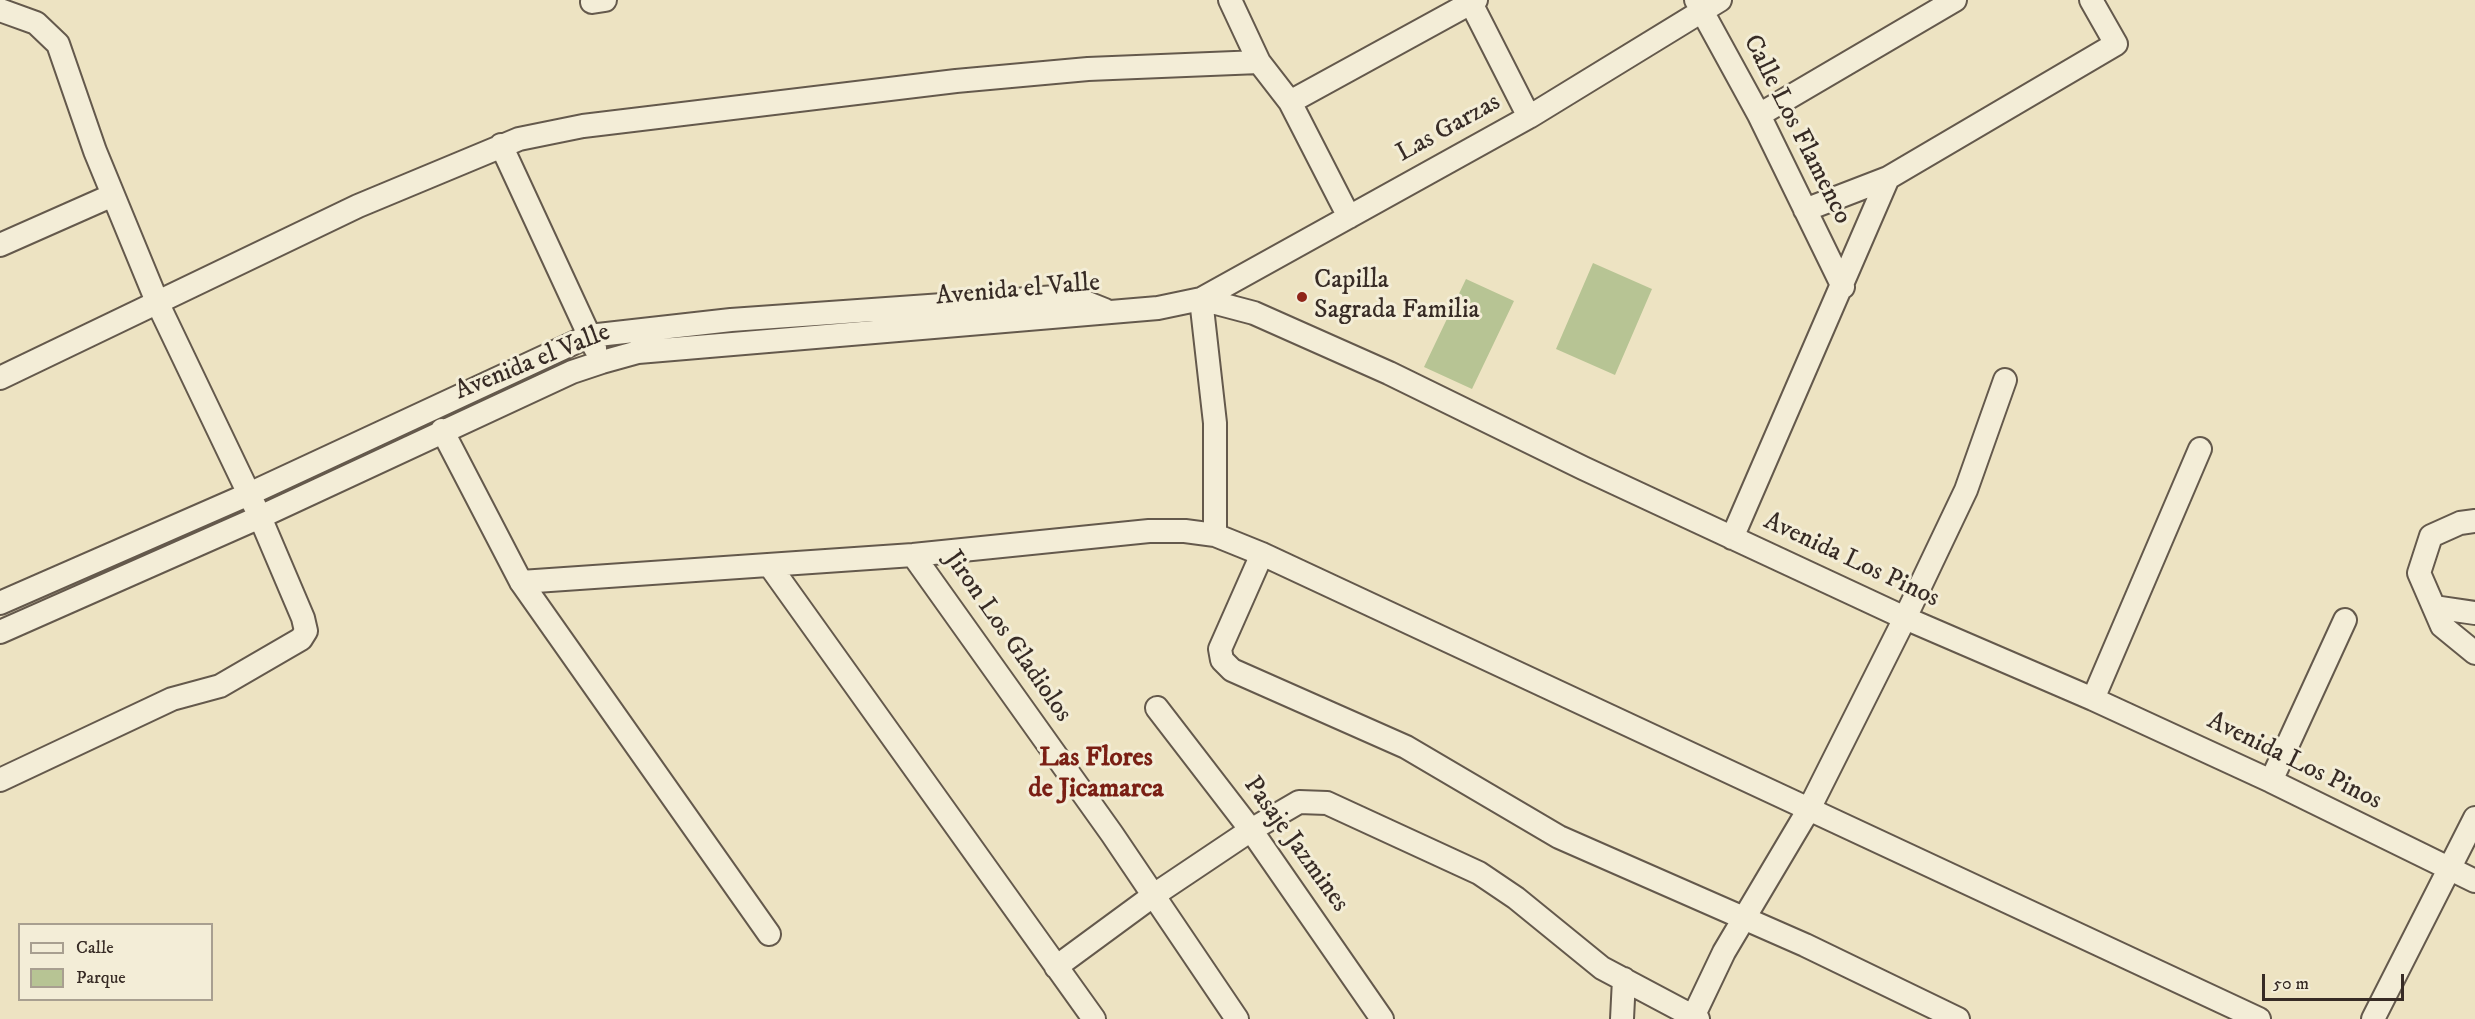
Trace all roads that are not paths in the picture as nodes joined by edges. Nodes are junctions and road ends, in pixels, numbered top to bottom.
1 (1230, 0) edge
2 (1955, 0) edge
3 (2091, 0) edge
4 (1474, 1) edge
5 (1706, 4) edge
6 (0, 10) edge
7 (1259, 62) junction
8 (1290, 102) junction
9 (1759, 116) junction
10 (1529, 117) junction
11 (501, 145) junction
12 (1888, 178) junction
13 (113, 195) junction
14 (1805, 210) junction
15 (1349, 217) junction
16 (0, 245) edge
17 (1843, 287) junction
18 (1201, 299) junction
19 (158, 304) junction
20 (1109, 312) junction
21 (589, 336) junction
22 (602, 362) junction
23 (0, 378) edge
24 (2004, 380) dead end
25 (442, 430) junction
26 (2200, 448) dead end
27 (249, 494) junction
28 (260, 517) junction
29 (2475, 521) edge
30 (1215, 535) junction
31 (1732, 538) junction
32 (1262, 554) junction
33 (913, 555) junction
34 (770, 566) junction
35 (521, 582) junction
36 (0, 603) edge
37 (2434, 607) junction
38 (2475, 614) edge
39 (1905, 618) junction
40 (2344, 621) dead end
41 (0, 632) edge
42 (2475, 652) edge
43 (2093, 699) junction
44 (1157, 708) dead end
45 (0, 780) edge
46 (2271, 781) junction
47 (1809, 809) junction
48 (2475, 818) edge
49 (1251, 830) junction
50 (2450, 869) junction
51 (2475, 881) edge
52 (1154, 895) junction
53 (1744, 917) junction
54 (770, 934) dead end
55 (1056, 967) junction
56 (1623, 979) junction
57 (1696, 1018) edge
58 (1094, 1019) edge
59 (1237, 1019) edge
60 (1382, 1019) edge
61 (1622, 1019) edge
62 (1958, 1019) edge
63 (2259, 1019) edge
64 (2373, 1019) edge

1 - 7 street
2 - 9 street
3 - 12 street
4 - 8 street
4 - 10 street
5 - 9 street, Calle Los Flamenco
5 - 10 street, Las Garzas
6 - 13 street
7 - 8 street
7 - 11 street
8 - 15 street
9 - 14 street, Calle Los Flamenco
10 - 15 street, Las Garzas
11 - 19 street
11 - 21 street
12 - 14 street
12 - 17 street
13 - 16 street
13 - 19 street
14 - 17 street, Calle Los Flamenco
15 - 18 street, Las Garzas
17 - 31 street
18 - 20 street, Avenida el Valle
18 - 30 street
18 - 31 street, Avenida Los Pinos
19 - 23 street
19 - 27 street
20 - 21 street
20 - 22 street, Avenida el Valle
21 - 22 street
21 - 27 street
22 - 25 street, Avenida el Valle
24 - 39 street
25 - 28 street, Avenida el Valle
25 - 35 street
26 - 43 street
27 - 28 street
27 - 36 street
28 - 41 street, Avenida el Valle
28 - 45 street
29 - 37 street
30 - 32 street
30 - 33 street
31 - 39 street, Avenida Los Pinos
32 - 47 street
32 - 53 street
33 - 34 street
33 - 52 street, Jiron Los Gladiolos
34 - 35 street
34 - 55 street
35 - 54 street
37 - 38 street
37 - 42 street
39 - 43 street, Avenida Los Pinos
39 - 47 street
40 - 46 street
43 - 46 street, Avenida Los Pinos
44 - 49 street, Pasaje Jazmines
46 - 50 street, Avenida Los Pinos
47 - 53 street
47 - 63 street
48 - 50 street
49 - 52 street
49 - 56 street
49 - 60 street, Pasaje Jazmines
50 - 51 street, Avenida Los Pinos
50 - 64 street
52 - 55 street
52 - 59 street, Jiron Los Gladiolos
53 - 57 street
53 - 62 street
55 - 58 street
56 - 57 street
56 - 61 street

